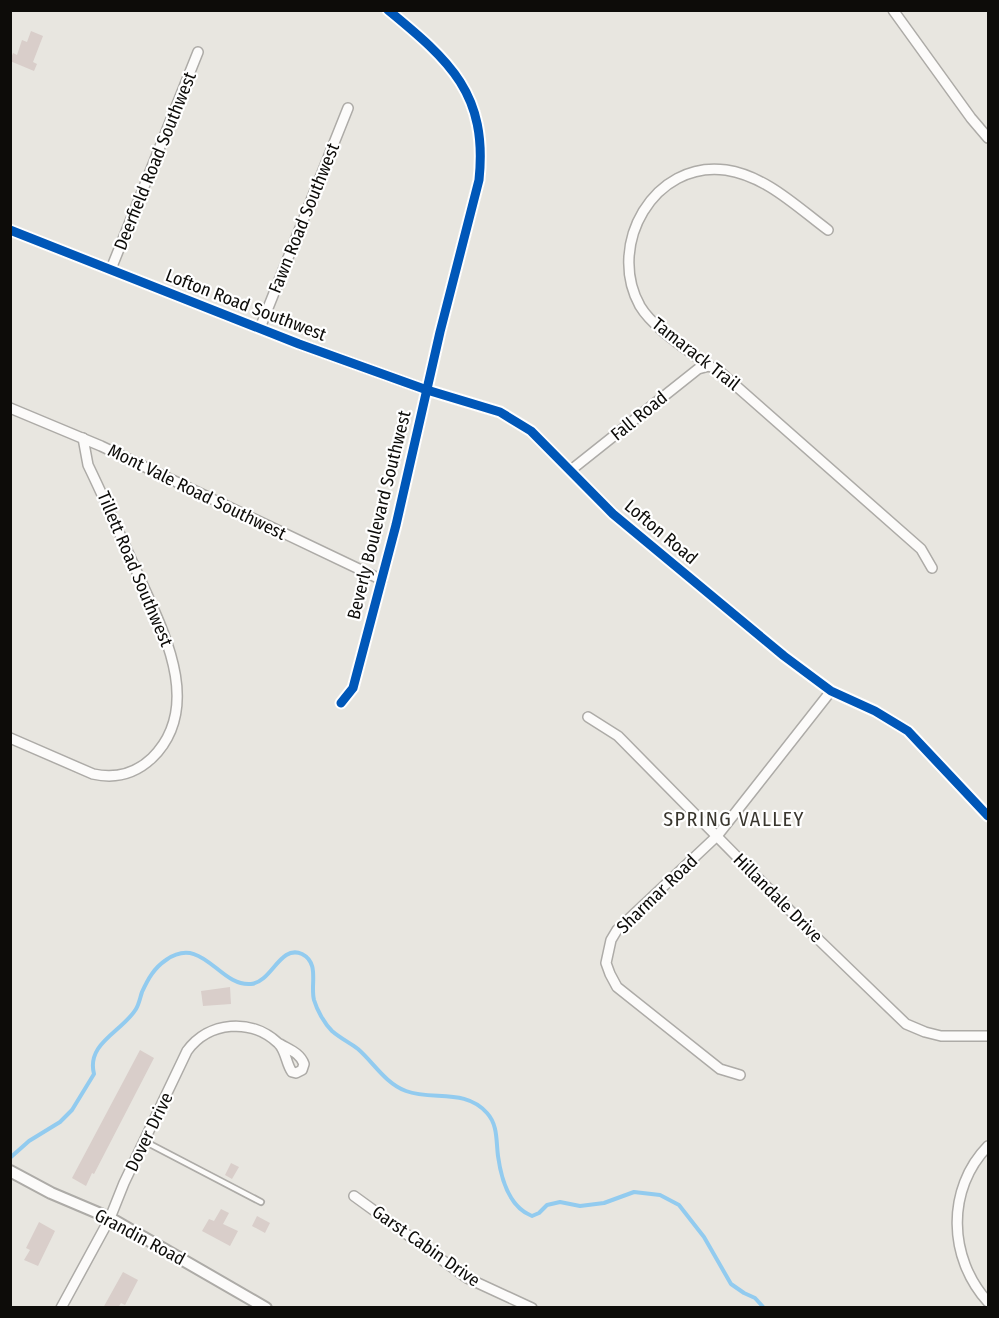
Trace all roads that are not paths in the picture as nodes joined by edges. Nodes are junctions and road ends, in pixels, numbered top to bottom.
1 (388, 10) edge
2 (893, 10) edge
3 (198, 52) dead end
4 (348, 108) dead end
5 (988, 138) edge
6 (10, 230) edge
7 (828, 230) dead end
8 (111, 269) junction
9 (260, 328) junction
10 (709, 366) junction
11 (427, 390) junction
12 (471, 404) joint
13 (10, 408) edge
14 (83, 438) junction
15 (571, 470) junction
16 (932, 568) dead end
17 (382, 580) junction
18 (831, 691) junction
19 (341, 703) dead end
20 (588, 717) dead end
21 (10, 738) edge
22 (988, 816) edge
23 (717, 836) junction
24 (988, 1036) edge
25 (280, 1044) dead end
26 (740, 1076) dead end
27 (144, 1142) junction
28 (988, 1146) edge
29 (10, 1171) edge
30 (354, 1196) dead end
31 (261, 1202) dead end
32 (110, 1218) junction
33 (988, 1302) edge
34 (61, 1308) edge
35 (266, 1308) edge
36 (532, 1308) edge

1 - 11 street, Beverly Boulevard Southwest
2 - 5 street
3 - 8 street, Deerfield Road Southwest
4 - 9 street, Fawn Road Southwest
6 - 8 street, Lofton Road Southwest
7 - 10 street, Tamarack Trail
8 - 9 street, Lofton Road Southwest
9 - 11 street, Lofton Road Southwest
10 - 15 street, Fall Road
10 - 16 street, Tamarack Trail
11 - 12 street, Lofton Road Southwest
11 - 17 street, Beverly Boulevard Southwest
12 - 15 street, Lofton Road
13 - 14 street, Mont Vale Road Southwest
14 - 17 street, Mont Vale Road Southwest
14 - 21 street, Tillett Road Southwest
15 - 18 street, Lofton Road
17 - 19 street, Beverly Boulevard Southwest
18 - 22 street, Lofton Road
18 - 23 street, Sharmar Road
20 - 23 street, Hillandale Drive
23 - 24 street, Hillandale Drive
23 - 26 street, Sharmar Road
25 - 27 street, Dover Drive
27 - 31 lane
27 - 32 street, Dover Drive
28 - 33 street
29 - 32 street, Grandin Road
30 - 36 street, Garst Cabin Drive
32 - 34 street, Dover Drive
32 - 35 street, Grandin Road

